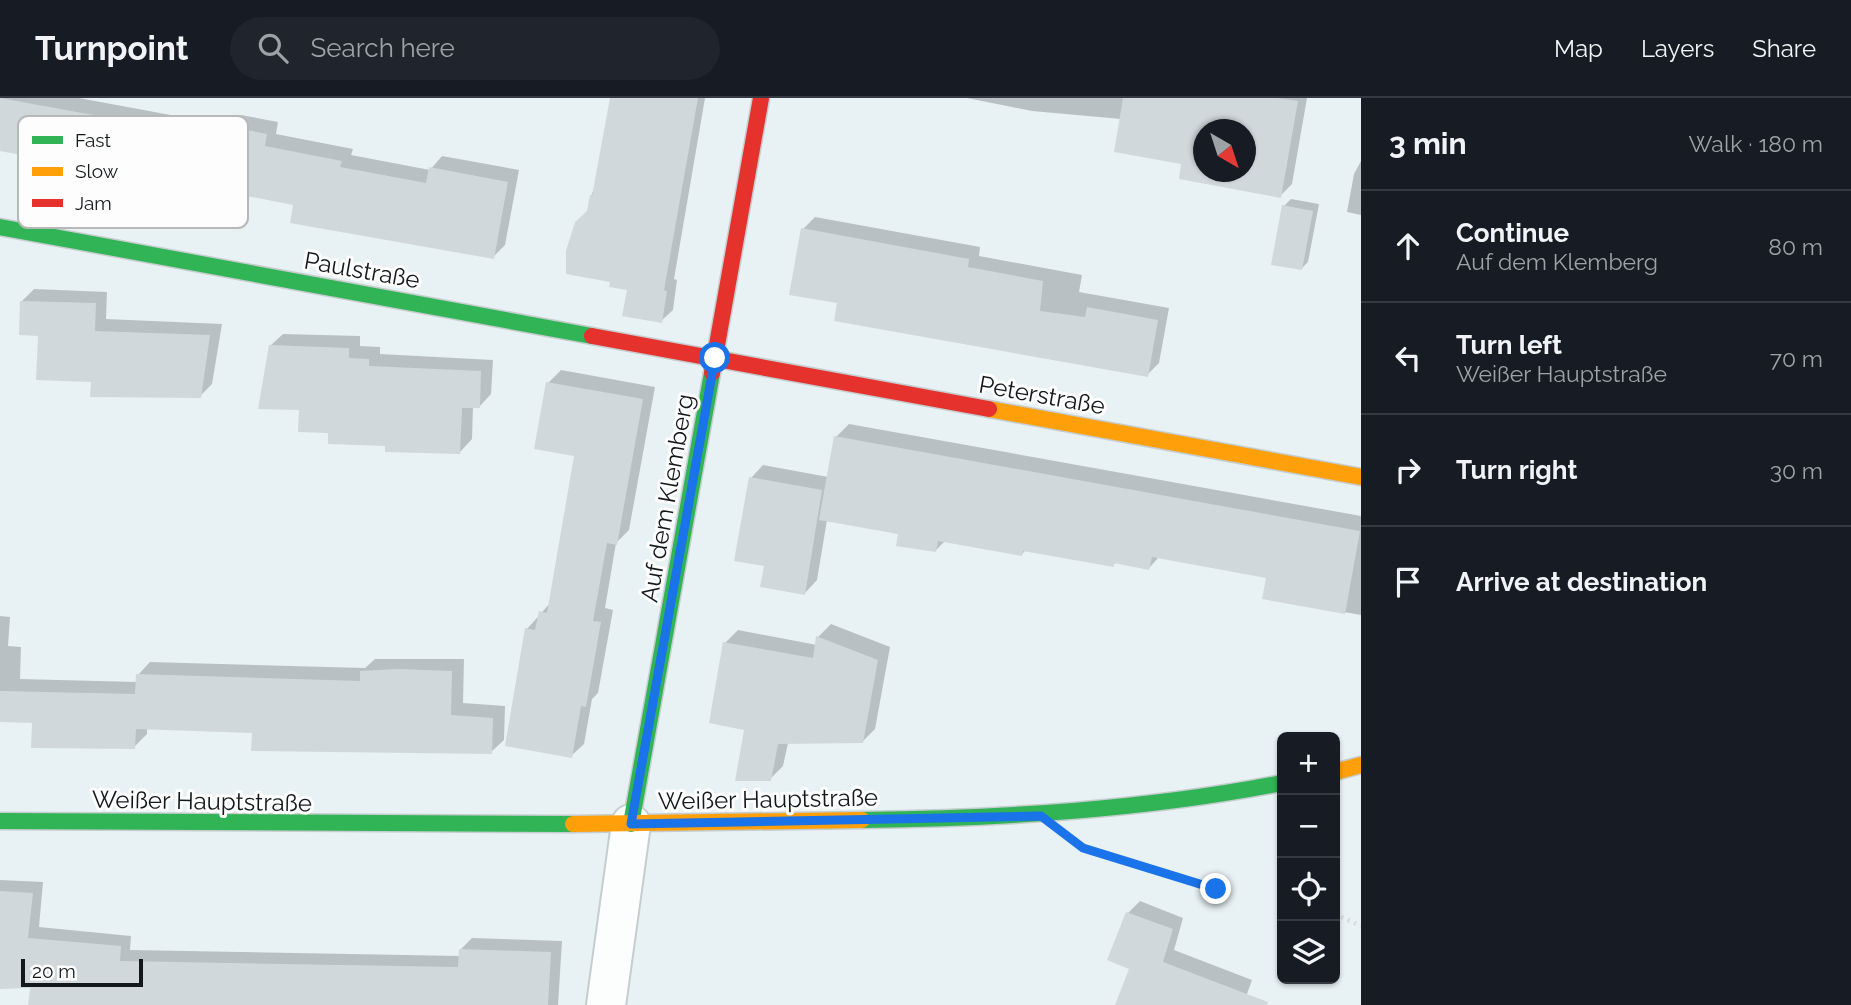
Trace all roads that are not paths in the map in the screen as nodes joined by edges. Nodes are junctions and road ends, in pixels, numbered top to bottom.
1 (761, 98) edge
2 (0, 227) edge
3 (715, 358) junction
4 (1361, 477) edge
5 (1361, 765) edge
6 (1340, 771) edge
7 (1277, 784) edge
8 (0, 821) edge
9 (631, 824) junction
10 (606, 1005) edge

1 - 3 street, Auf dem Klemberg
2 - 3 street, Paulstraße
3 - 4 street, Peterstraße
3 - 9 street, Auf dem Klemberg
5 - 6 street
7 - 9 street, Weißer Hauptstraße
8 - 9 street, Weißer Hauptstraße
9 - 10 street

